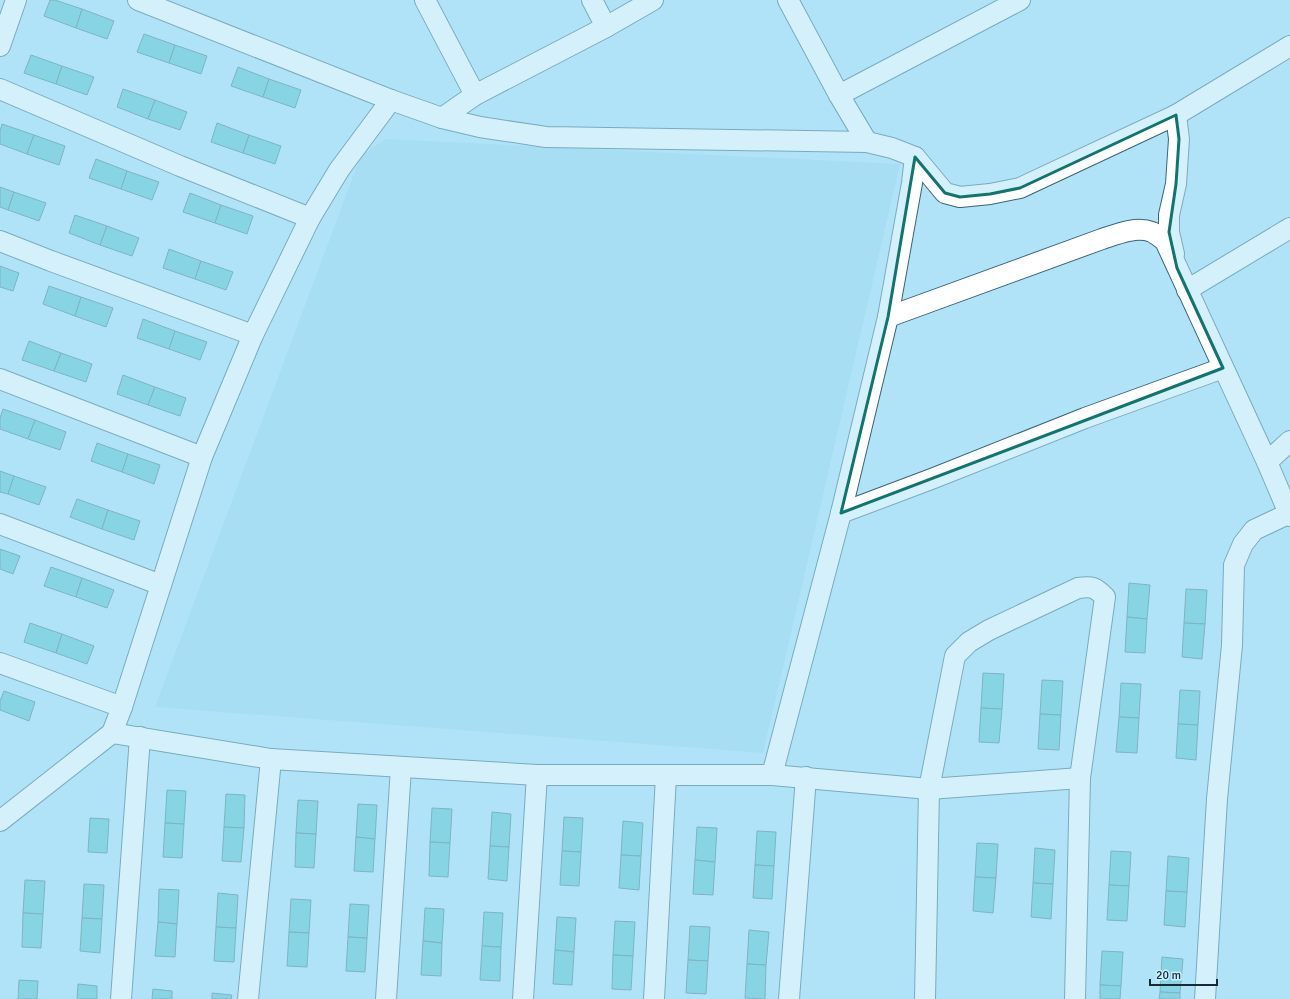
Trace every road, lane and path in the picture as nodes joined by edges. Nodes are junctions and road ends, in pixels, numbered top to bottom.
1 (16, 0) edge
2 (138, 0) edge
3 (425, 0) edge
4 (592, 0) edge
5 (653, 0) edge
6 (788, 0) edge
7 (1020, 0) edge
8 (606, 27) junction
9 (0, 46) edge
10 (1290, 46) edge
11 (0, 89) edge
12 (475, 95) junction
13 (839, 95) junction
14 (391, 100) junction
15 (1176, 115) junction
16 (442, 118) junction
17 (867, 142) junction
18 (915, 157) junction
19 (310, 218) junction
20 (1290, 228) edge
21 (0, 241) edge
22 (1177, 268) junction
23 (1187, 290) junction
24 (888, 317) junction
25 (253, 336) junction
26 (1223, 368) junction
27 (0, 379) edge
28 (1290, 441) edge
29 (202, 457) junction
30 (1267, 462) junction
31 (841, 513) junction
32 (1289, 515) edge
33 (0, 524) edge
34 (161, 585) junction
35 (0, 663) edge
36 (122, 707) junction
37 (112, 733) junction
38 (140, 737) junction
39 (271, 759) junction
40 (401, 768) junction
41 (537, 775) junction
42 (772, 775) junction
43 (666, 776) junction
44 (806, 777) junction
45 (1080, 778) junction
46 (929, 789) junction
47 (0, 821) edge
48 (121, 999) edge
49 (248, 999) edge
50 (386, 999) edge
51 (523, 999) edge
52 (654, 999) edge
53 (788, 999) edge
54 (925, 999) edge
55 (1075, 999) edge
56 (1205, 999) edge

1 - 9 street
2 - 14 street
3 - 12 street
4 - 8 street
5 - 8 street
6 - 13 street
7 - 13 street
8 - 12 street
10 - 15 street
11 - 19 street
12 - 16 street
13 - 17 street
14 - 16 street
14 - 19 street
15 - 18 street
15 - 22 street
16 - 17 street
17 - 18 street
18 - 24 street
19 - 25 street
20 - 23 street
21 - 25 street
22 - 23 street
22 - 24 street
23 - 26 street
24 - 31 street
25 - 29 street
26 - 30 street
26 - 31 street
27 - 29 street
28 - 30 street
29 - 34 street
30 - 32 street
31 - 42 street
32 - 56 street
33 - 34 street
34 - 36 street
35 - 36 street
36 - 37 street
37 - 38 street
37 - 47 street
38 - 39 street
38 - 48 street
39 - 40 street
39 - 49 street
40 - 41 street
40 - 50 street
41 - 43 street
41 - 51 street
42 - 43 street
42 - 44 street
43 - 52 street
44 - 46 street
44 - 53 street
45 - 46 street
45 - 46 street
45 - 55 street
46 - 54 street

